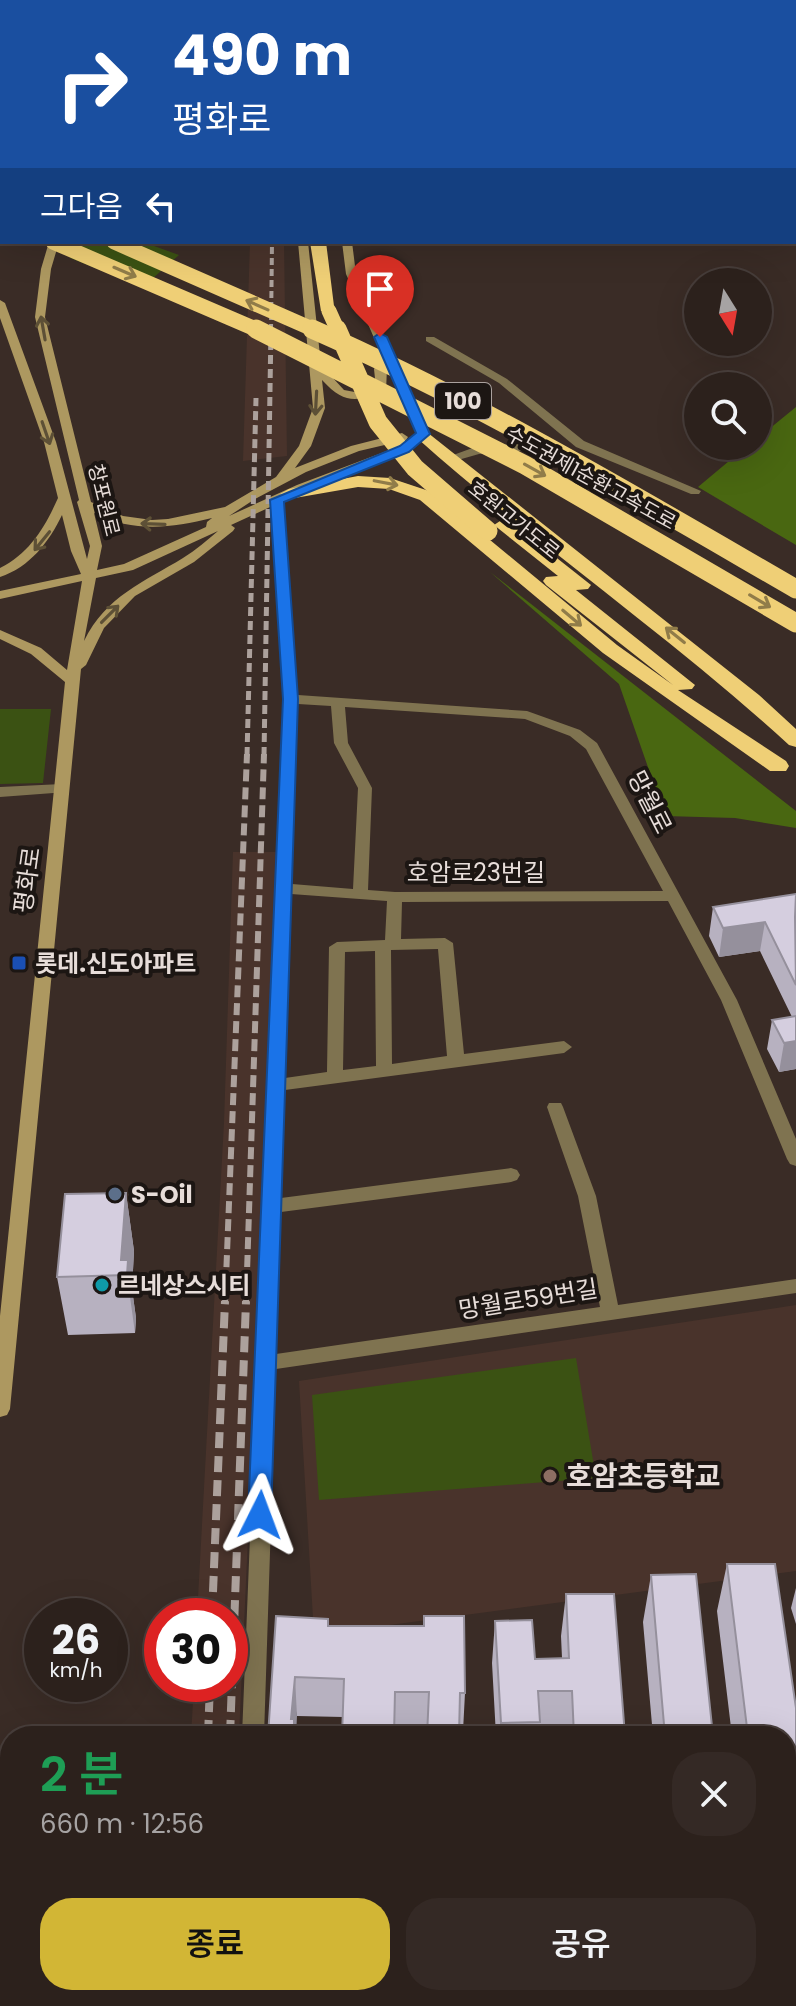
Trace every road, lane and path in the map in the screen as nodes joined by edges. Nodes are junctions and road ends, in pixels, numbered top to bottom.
1 (456, 0) edge
2 (526, 0) edge
3 (53, 244) edge
4 (59, 244) edge
5 (119, 244) edge
6 (303, 244) edge
7 (319, 244) edge
8 (333, 244) edge
9 (347, 244) edge
10 (0, 303) edge
11 (337, 311) junction
12 (430, 339) dead end
13 (388, 356) junction
14 (315, 366) junction
15 (423, 434) junction
16 (580, 444) junction
17 (451, 458) junction
18 (300, 471) junction
19 (480, 483) junction
20 (312, 484) junction
21 (695, 491) dead end
22 (281, 492) junction
23 (65, 494) junction
24 (426, 496) junction
25 (83, 502) junction
26 (226, 511) junction
27 (245, 516) junction
28 (496, 528) junction
29 (204, 532) junction
30 (0, 573) edge
31 (89, 578) junction
32 (796, 589) edge
33 (0, 595) edge
34 (796, 623) edge
35 (0, 634) edge
36 (72, 681) junction
37 (291, 699) junction
38 (338, 702) junction
39 (796, 740) edge
40 (796, 749) edge
41 (778, 766) junction
42 (796, 779) edge
43 (62, 789) junction
44 (0, 792) edge
45 (282, 888) junction
46 (360, 894) junction
47 (670, 896) junction
48 (395, 897) junction
49 (388, 944) junction
50 (564, 1047) dead end
51 (456, 1061) junction
52 (384, 1070) junction
53 (335, 1077) junction
54 (276, 1085) junction
55 (555, 1107) dead end
56 (796, 1159) edge
57 (511, 1175) dead end
58 (272, 1206) junction
59 (796, 1286) edge
60 (610, 1311) junction
61 (267, 1363) junction
62 (0, 1409) edge
63 (253, 1726) edge

1 - 2 street
25 -> 3 main road, 창포원로
4 -> 34 highway, 수도권제1순환고속도로 / 100, bridge
32 -> 5 highway, 수도권제1순환고속도로 / 100, bridge
6 - 14 main road
7 - 11 highway, 호원고가도로
8 - 11 highway, 호원고가도로
9 - 13 main road
10 -> 23 main road, 창포원로
11 - 28 highway, 호원고가도로, bridge
12 - 16 street
13 - 14 main road
13 - 15 main road
14 -> 22 main road
15 - 17 highway
15 - 18 main road
15 - 20 main road
16 - 17 street
16 - 21 street
17 - 19 highway
18 - 20 main road
18 - 22 main road
19 - 24 highway
39 -> 19 highway
20 - 22 main road
22 -> 24 highway
22 - 26 main road
22 - 27 main road
22 - 37 street
23 -> 30 main road
23 - 31 main road, 창포원로
24 -> 41 highway
26 -> 25 main road
25 - 31 main road, 창포원로
26 - 29 main road
27 - 29 main road
36 -> 27 main road
28 - 40 highway, 호원고가도로
28 - 41 highway, 호원고가도로
29 - 31 main road
31 - 33 main road
31 - 36 main road, 평화로
35 - 36 main road
36 - 43 main road, 평화로
37 - 38 street, 망월로
37 - 45 street
38 - 46 street
38 - 47 street, 망월로
41 - 42 highway
43 - 44 street
43 - 62 main road, 평화로
45 - 46 street, 호암로23번길
45 - 54 street
46 - 48 street, 호암로23번길
47 - 48 street, 호암로23번길
47 - 56 street, 망월로
48 - 49 street
49 - 51 street
49 - 52 street
49 - 53 street
50 - 51 street
51 - 52 street
52 - 53 street
53 - 54 street
54 - 58 street
55 - 60 street
57 - 58 street
58 - 61 street
59 - 60 street, 망월로59번길
60 - 61 street, 망월로59번길
61 - 63 street

